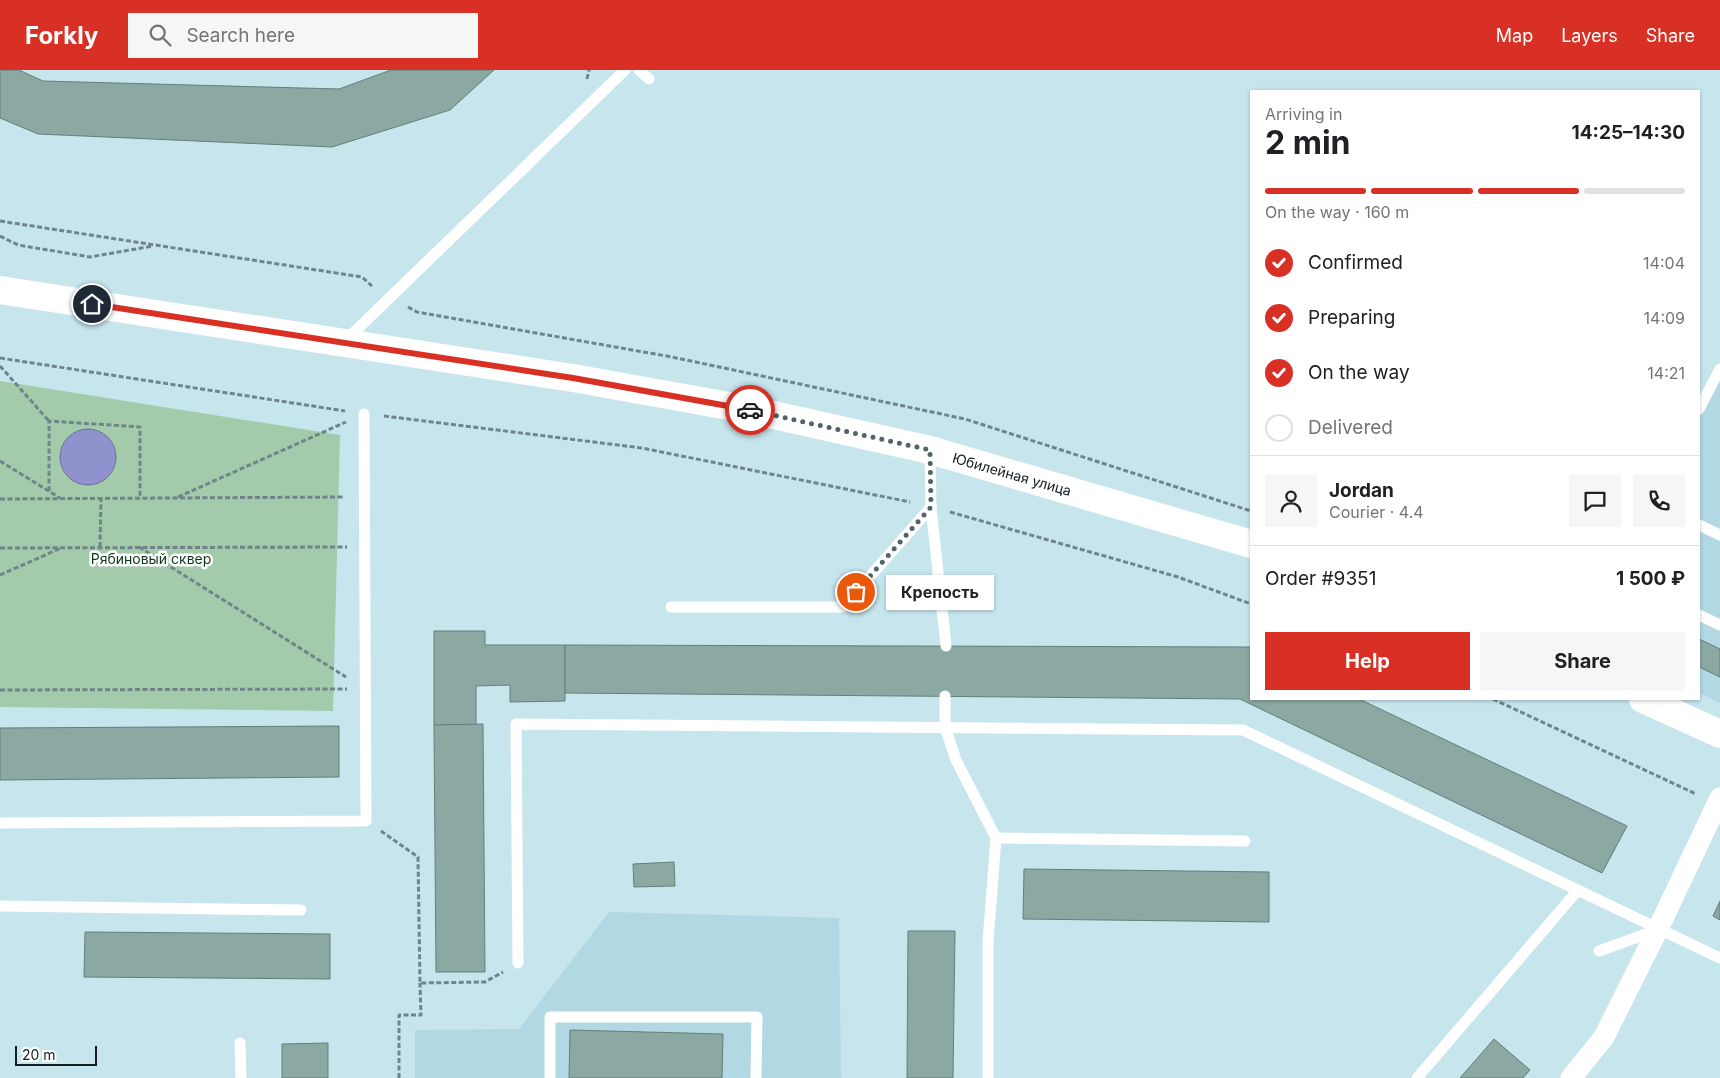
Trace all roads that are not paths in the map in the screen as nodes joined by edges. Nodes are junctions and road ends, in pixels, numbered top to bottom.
1 (626, 70) edge
2 (639, 70) edge
3 (649, 79) dead end
4 (0, 290) edge
5 (343, 343) junction
6 (1720, 369) edge
7 (1700, 407) edge
8 (364, 414) road end
9 (930, 450) junction
10 (931, 507) junction
11 (1700, 525) edge
12 (1720, 535) edge
13 (1250, 544) edge
14 (670, 606) dead end
15 (1700, 615) edge
16 (1720, 625) edge
17 (946, 646) dead end
18 (945, 696) dead end
19 (1645, 700) edge
20 (945, 728) junction
21 (1720, 734) edge
22 (1719, 801) edge
23 (0, 823) edge
24 (996, 838) junction
25 (1245, 841) dead end
26 (1578, 890) junction
27 (0, 906) edge
28 (301, 910) dead end
29 (1658, 929) junction
30 (1599, 951) dead end
31 (1720, 958) edge
32 (518, 963) road end
33 (240, 1043) dead end
34 (241, 1078) edge
35 (550, 1078) edge
36 (756, 1078) edge
37 (988, 1078) edge
38 (1417, 1078) edge
39 (1571, 1078) edge

1 - 5 lane
2 - 3 lane
4 - 5 main road, Юбилейная улица
5 - 9 main road, Юбилейная улица
6 - 7 lane
8 - 23 lane
9 - 10 lane
9 - 13 main road, Юбилейная улица
10 - 14 lane
10 - 17 lane
11 - 12 lane
15 - 16 lane
18 - 20 lane
19 - 21 main road
20 - 24 lane
20 - 26 lane
20 - 32 lane
22 - 29 street
24 - 25 lane
24 - 37 lane
26 - 29 lane
26 - 38 lane
27 - 28 lane
29 - 30 lane
29 - 31 lane
29 - 39 street
33 - 34 lane
35 - 36 lane

